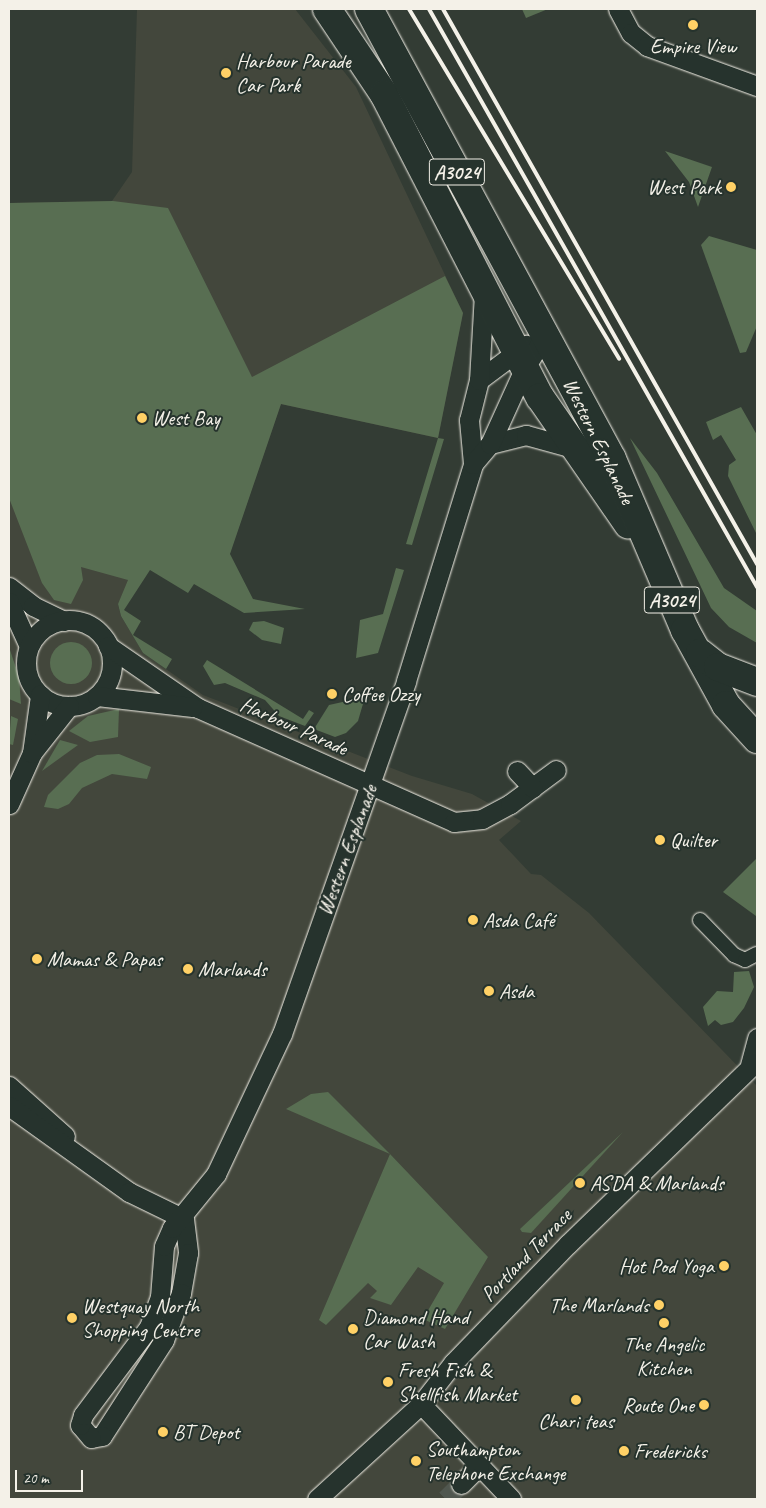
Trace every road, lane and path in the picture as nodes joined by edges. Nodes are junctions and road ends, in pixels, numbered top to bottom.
1 (327, 9) edge
2 (369, 9) edge
3 (618, 9) edge
4 (757, 86) edge
5 (484, 291) junction
6 (545, 336) junction
7 (519, 360) junction
8 (479, 380) junction
9 (490, 444) junction
10 (573, 448) junction
11 (473, 464) junction
12 (647, 549) junction
13 (9, 587) edge
14 (9, 602) edge
15 (64, 620) junction
16 (29, 646) junction
17 (108, 646) junction
18 (697, 650) junction
19 (757, 682) edge
20 (40, 695) junction
21 (97, 696) junction
22 (69, 706) junction
23 (198, 708) junction
24 (757, 739) edge
25 (32, 753) junction
26 (556, 770) dead end
27 (517, 772) dead end
28 (371, 785) junction
29 (533, 788) junction
30 (9, 804) edge
31 (700, 920) dead end
32 (757, 954) edge
33 (757, 1038) edge
34 (753, 1063) edge
35 (9, 1086) edge
36 (9, 1106) edge
37 (80, 1153) junction
38 (184, 1219) junction
39 (421, 1404) junction
40 (480, 1466) junction
41 (461, 1484) tunnel mouth
42 (317, 1499) edge
43 (511, 1499) edge

1 - 5 main road, Western Esplanade / A3024
2 - 6 main road, Western Esplanade / A3024
3 - 4 street
5 - 7 main road, Western Esplanade / A3024
5 - 8 street, Western Esplanade
6 - 7 street, Western Esplanade
6 - 12 main road, Western Esplanade / A3024
7 - 8 street, Western Esplanade
7 - 9 street, Western Esplanade
7 - 10 main road, Western Esplanade / A3024
8 - 11 street, Western Esplanade
9 - 10 street, Western Esplanade
9 - 11 street, Western Esplanade
10 - 12 main road, Western Esplanade / A3024
11 - 28 street, Western Esplanade
12 - 18 main road, Western Esplanade / A3024
13 - 15 street
14 - 16 street
15 - 16 street
15 - 17 street
16 - 20 street
17 - 21 street
17 - 23 street, Harbour Parade
18 - 19 main road, Western Esplanade / A3024
18 - 24 main road, Western Esplanade / A3024
20 - 22 street
20 - 25 street
21 - 22 street
21 - 23 street, Harbour Parade
22 - 25 street
23 - 28 street, Harbour Parade
25 - 30 street
26 - 29 street, Harbour Parade
27 - 29 street
28 - 29 street, Harbour Parade
28 - 38 street, Western Esplanade
31 - 32 street
33 - 34 street, Portland Terrace
34 - 39 street, Portland Terrace
35 - 37 street
36 - 37 street
37 - 38 street
38 - 38 street, Western Esplanade
39 - 40 street
39 - 42 street, Portland Terrace
40 - 41 street
40 - 43 street

